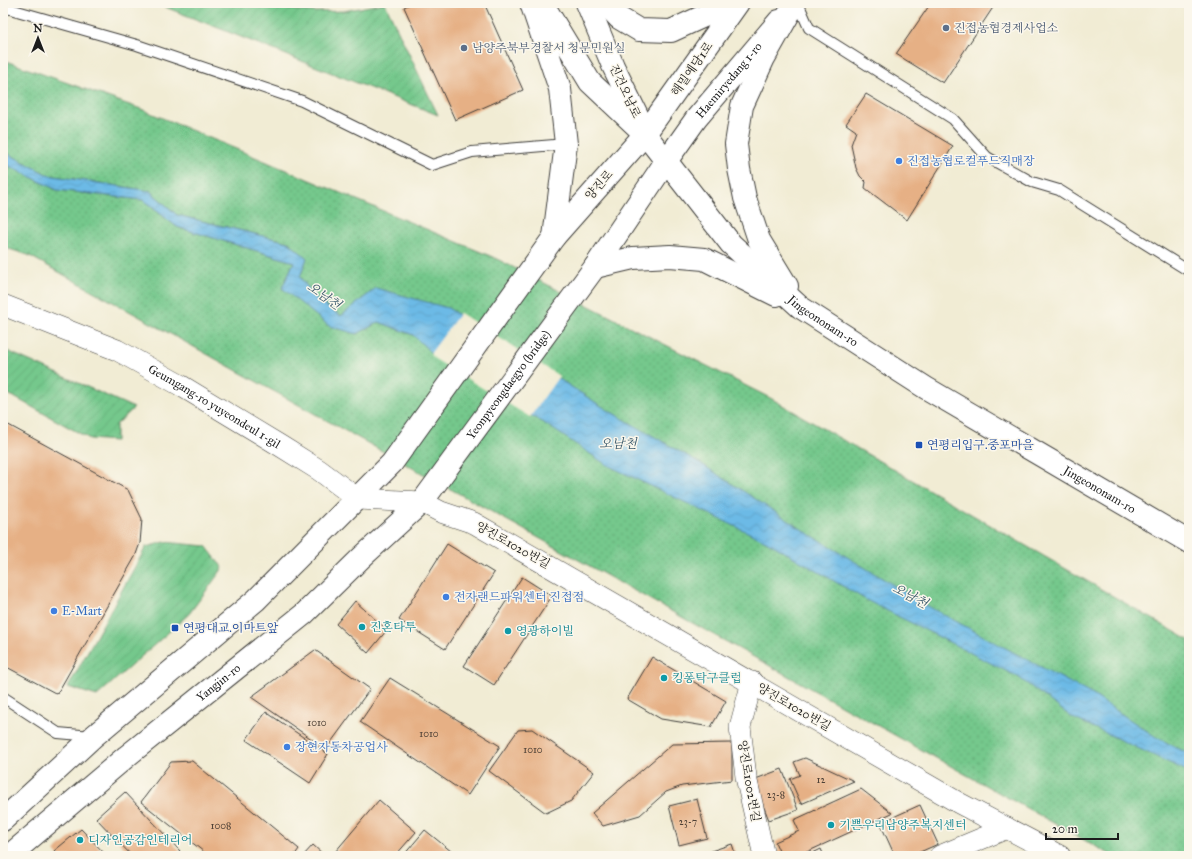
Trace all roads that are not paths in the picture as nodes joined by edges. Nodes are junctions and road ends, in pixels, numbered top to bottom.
1 (531, 3) edge
2 (542, 3) edge
3 (587, 3) edge
4 (605, 3) edge
5 (724, 3) edge
6 (738, 3) edge
7 (794, 3) edge
8 (798, 3) edge
9 (3, 7) edge
10 (645, 134) junction
11 (566, 144) junction
12 (667, 160) junction
13 (554, 237) junction
14 (595, 267) junction
15 (1189, 271) edge
16 (3, 305) edge
17 (800, 307) junction
18 (358, 499) junction
19 (422, 502) junction
20 (1189, 542) edge
21 (752, 682) junction
22 (3, 697) edge
23 (94, 736) junction
24 (3, 820) edge
25 (1007, 828) junction
26 (9, 856) edge
27 (764, 856) edge
28 (940, 856) edge
29 (1060, 856) edge

1 - 11 main road
2 - 10 main road, Jingeononam-ro
3 - 10 main road, 진건오남로
4 - 5 main road
6 - 10 main road, 해밀예당1로
7 - 12 main road, Haemiryedang 1-ro
7 - 17 main road
8 - 15 lane
9 - 11 lane
10 - 12 main road, Jingeononam-ro
10 - 13 main road, 양진로
11 - 13 main road
12 - 14 main road
12 - 17 main road, Jingeononam-ro
13 - 18 main road, 양진로
14 - 17 main road
14 - 19 main road, Yeonpyeongdaegyo (bridge)
16 - 18 street, Geumgang-ro yuyeondeul 1-gil
17 - 20 main road, Jingeononam-ro
18 - 19 street
18 - 23 main road
19 - 21 street, 양진로1020번길
19 - 26 main road, Yangjin-ro
21 - 25 street, 양진로1020번길
21 - 27 street, 양진로1002번길
22 - 23 lane
23 - 24 main road
25 - 28 street
25 - 29 street, 양진로1020번길

